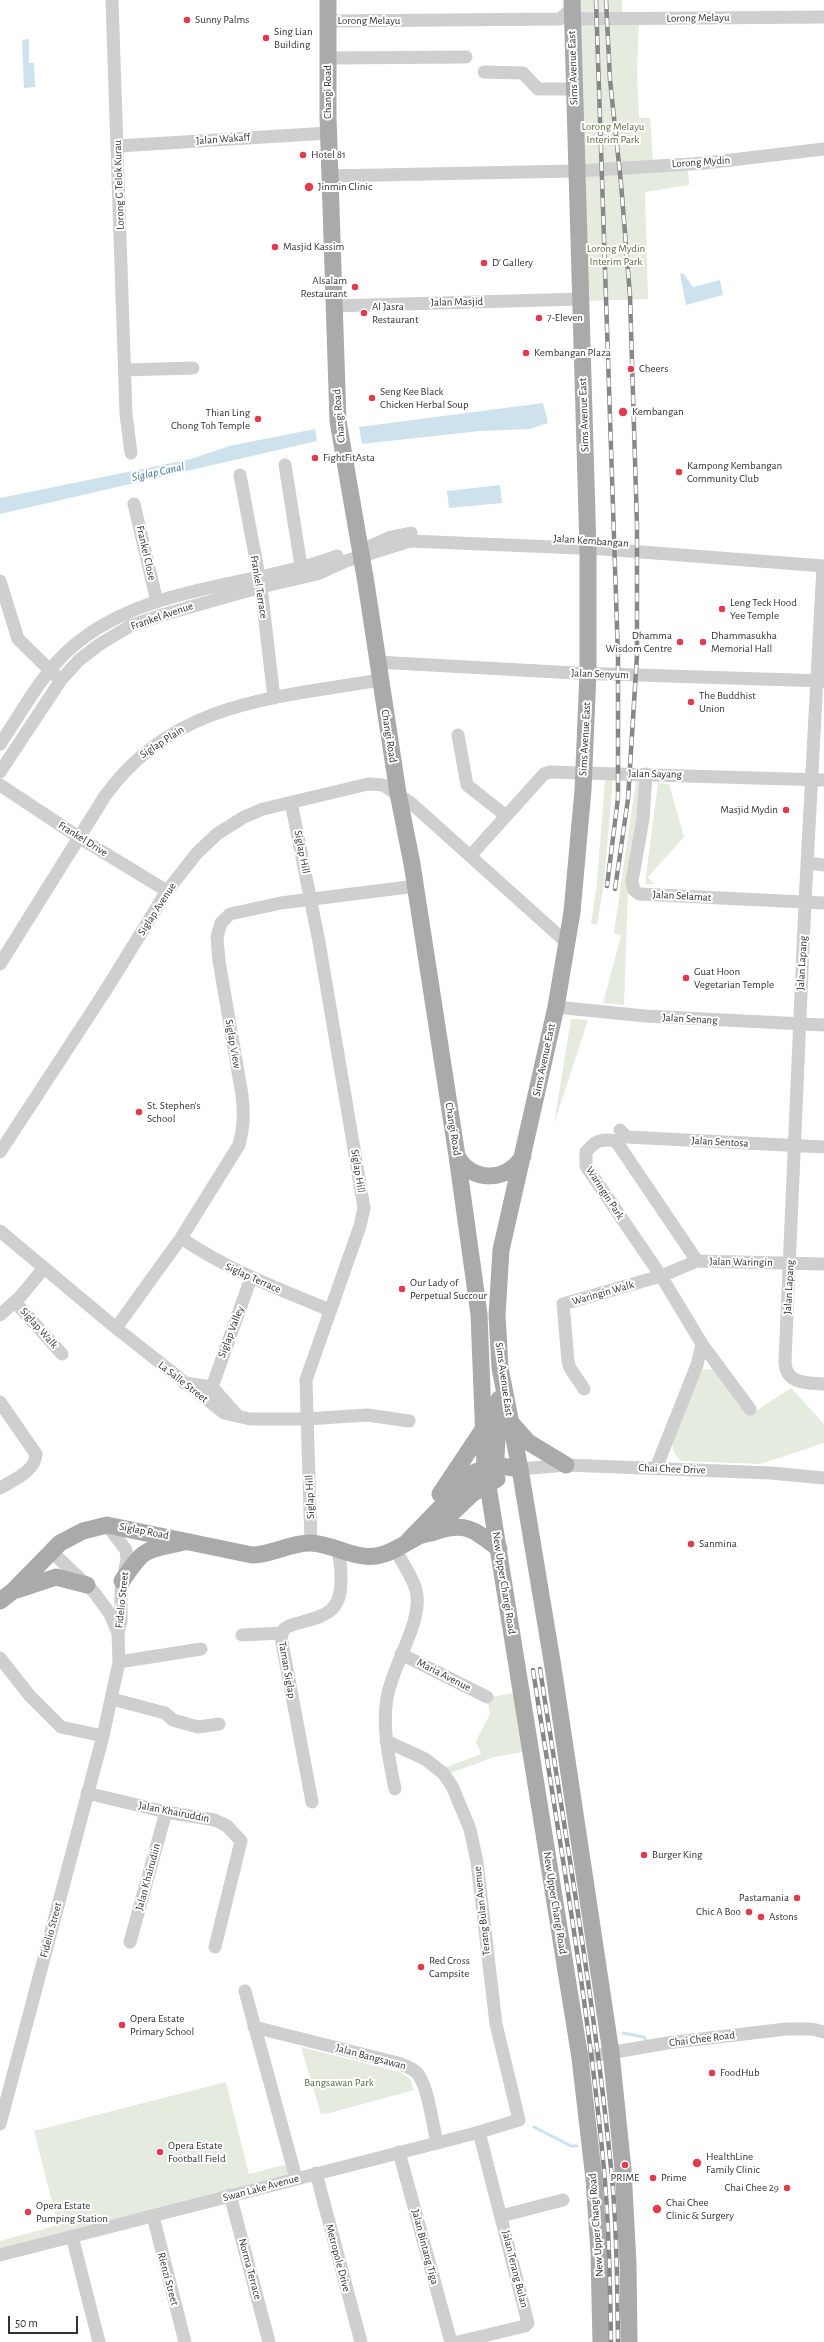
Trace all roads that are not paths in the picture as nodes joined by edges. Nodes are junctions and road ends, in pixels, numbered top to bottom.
1 (112, 0) edge
2 (328, 0) edge
3 (572, 9) edge
4 (824, 16) edge
5 (328, 21) junction
6 (466, 57) dead end
7 (329, 58) junction
8 (484, 72) dead end
9 (574, 89) junction
10 (329, 133) junction
11 (118, 146) junction
12 (824, 150) edge
13 (572, 172) junction
14 (329, 176) junction
15 (580, 299) junction
16 (334, 306) junction
17 (193, 368) dead end
18 (125, 370) junction
19 (131, 453) dead end
20 (285, 465) dead end
21 (240, 475) dead end
22 (134, 504) dead end
23 (588, 545) junction
24 (360, 553) junction
25 (824, 564) edge
26 (301, 566) junction
27 (0, 581) edge
28 (260, 582) junction
29 (157, 602) junction
30 (377, 662) junction
31 (50, 671) junction
32 (588, 673) junction
33 (61, 680) junction
34 (380, 680) junction
35 (821, 681) edge
36 (274, 698) junction
37 (458, 735) dead end
38 (0, 744) edge
39 (0, 772) edge
40 (583, 774) junction
41 (646, 774) junction
42 (818, 779) edge
43 (0, 785) edge
44 (398, 793) junction
45 (292, 802) junction
46 (505, 815) junction
47 (80, 838) junction
48 (471, 855) junction
49 (808, 863) junction
50 (824, 865) edge
51 (416, 886) junction
52 (167, 891) junction
53 (311, 899) junction
54 (805, 902) junction
55 (824, 903) edge
56 (566, 942) junction
57 (0, 964) edge
58 (556, 1007) junction
59 (800, 1024) junction
60 (824, 1025) edge
61 (618, 1135) junction
62 (795, 1146) junction
63 (824, 1147) edge
64 (0, 1152) edge
65 (524, 1154) junction
66 (457, 1156) junction
67 (0, 1231) edge
68 (181, 1238) junction
69 (697, 1261) junction
70 (791, 1263) junction
71 (824, 1264) edge
72 (44, 1268) junction
73 (661, 1276) junction
74 (251, 1278) junction
75 (16, 1302) junction
76 (330, 1310) junction
77 (0, 1315) edge
78 (116, 1328) junction
79 (702, 1344) junction
80 (62, 1354) dead end
81 (500, 1368) junction
82 (184, 1383) junction
83 (824, 1384) edge
84 (212, 1387) junction
85 (584, 1389) dead end
86 (0, 1402) edge
87 (750, 1409) dead end
88 (240, 1418) junction
89 (307, 1419) junction
90 (409, 1420) dead end
91 (510, 1422) junction
92 (482, 1431) junction
93 (566, 1465) junction
94 (656, 1468) junction
95 (520, 1469) junction
96 (490, 1472) junction
97 (824, 1478) edge
98 (0, 1488) edge
99 (107, 1525) junction
100 (431, 1533) junction
101 (311, 1540) junction
102 (190, 1541) junction
103 (405, 1542) junction
104 (337, 1549) junction
105 (499, 1549) junction
106 (51, 1551) junction
107 (122, 1581) junction
108 (87, 1585) junction
109 (6, 1596) edge
110 (116, 1612) junction
111 (282, 1633) junction
112 (242, 1635) dead end
113 (201, 1649) dead end
114 (401, 1654) junction
115 (0, 1658) edge
116 (119, 1662) junction
117 (487, 1697) dead end
118 (112, 1699) junction
119 (219, 1724) dead end
120 (103, 1736) junction
121 (386, 1741) junction
122 (395, 1789) dead end
123 (87, 1793) junction
124 (312, 1802) dead end
125 (166, 1812) junction
126 (130, 1942) dead end
127 (215, 1947) dead end
128 (245, 1991) dead end
129 (254, 2027) junction
130 (824, 2032) edge
131 (824, 2037) edge
132 (612, 2056) junction
133 (580, 2060) junction
134 (520, 2118) joint
135 (0, 2124) edge
136 (479, 2132) junction
137 (438, 2142) junction
138 (399, 2152) junction
139 (316, 2173) junction
140 (296, 2178) junction
141 (230, 2195) junction
142 (563, 2200) dead end
143 (153, 2216) junction
144 (501, 2216) junction
145 (72, 2236) junction
146 (0, 2255) edge
147 (99, 2342) edge
148 (185, 2342) edge
149 (269, 2342) edge
150 (361, 2342) edge
151 (451, 2342) edge
152 (458, 2342) edge
153 (601, 2342) edge
154 (629, 2342) edge

1 - 11 street, Lorong G Telok Kurau
2 - 5 main road, Changi Road
3 - 4 street, Lorong Melayu
3 - 5 street, Lorong Melayu
3 - 9 main road, Sims Avenue East
5 - 7 main road, Changi Road
6 - 7 street, Changi Road
7 - 10 main road, Changi Road
8 - 9 street
9 - 13 main road, Sims Avenue East
10 - 11 street, Jalan Wakaff
10 - 14 main road, Changi Road
11 - 18 street, Lorong G Telok Kurau
12 - 13 street, Lorong Mydin
13 - 14 street, Lorong Mydin
13 - 15 main road, Sims Avenue East
14 - 16 main road, Changi Road
15 - 16 street, Jalan Masjid
15 - 23 main road, Sims Avenue East
16 - 24 main road, Changi Road
17 - 18 street
18 - 19 street, Lorong G Telok Kurau
20 - 26 street
21 - 28 street, Frankel Terrace
22 - 29 street, Frankel Close
23 - 24 street, Jalan Kembangan
23 - 25 street, Jalan Kembangan
23 - 32 main road, Sims Avenue East
24 - 26 street, Frankel Avenue
24 - 28 street, Frankel Avenue
24 - 30 main road, Changi Road
25 - 35 street, Jalan Lapang
26 - 28 street, Frankel Avenue
27 - 31 street
28 - 29 street, Frankel Avenue
28 - 33 street, Frankel Avenue
28 - 36 street, Frankel Terrace
29 - 31 street, Frankel Avenue
30 - 32 street, Jalan Senyum
30 - 34 main road, Changi Road
31 - 33 street
31 - 38 street, Frankel Avenue
32 - 35 street, Jalan Senyum
32 - 40 main road, Sims Avenue East
33 - 39 street, Frankel Avenue
34 - 36 street, Siglap Plain
34 - 44 main road, Changi Road
35 - 42 street, Jalan Lapang
36 - 47 street, Siglap Plain
37 - 46 street
40 - 41 street, Jalan Sayang
40 - 46 street, Jalan Sayang
40 - 56 main road, Sims Avenue East
41 - 42 street, Jalan Sayang
41 - 54 street, Jalan Selamat
42 - 49 street, Jalan Lapang
43 - 47 street, Frankel Drive
44 - 45 street, Siglap Avenue
44 - 48 street
44 - 51 main road, Changi Road
45 - 52 street, Siglap Avenue
45 - 53 street, Siglap Hill
46 - 48 street, Jalan Sayang
47 - 52 street, Frankel Drive
47 - 57 street, Siglap Plain
48 - 56 street
49 - 50 street
49 - 54 street, Jalan Lapang
51 - 53 street, Siglap View
51 - 66 main road, Changi Road
52 - 64 street, Siglap Avenue
53 - 68 street, Siglap View
53 - 76 street, Siglap Hill
54 - 55 street, Jalan Selamat
54 - 59 street, Jalan Lapang
56 - 58 main road, Sims Avenue East
58 - 59 street, Jalan Senang
58 - 65 main road, Sims Avenue East
59 - 60 street, Jalan Senang
59 - 62 street, Jalan Lapang
61 - 62 street, Jalan Sentosa
61 - 69 street
61 - 73 street, Waringin Park
62 - 63 street, Jalan Sentosa
62 - 70 street, Jalan Lapang
65 - 66 main road
65 - 81 main road, Sims Avenue East
66 - 92 main road, Changi Road
67 - 72 street, La Salle Street
68 - 74 street, Siglap Terrace
68 - 78 street, Siglap View
69 - 70 street, Jalan Waringin
69 - 73 street, Jalan Waringin
70 - 71 street, Jalan Waringin
70 - 83 street, Jalan Lapang
72 - 75 street, Siglap Walk
72 - 78 street, La Salle Street
73 - 79 street, Waringin Park
73 - 85 street, Waringin Walk
74 - 76 street, Siglap Terrace
74 - 84 street, Siglap Valley
75 - 77 street, Siglap Walk
75 - 80 street, Siglap Walk
76 - 89 street, Siglap Hill
78 - 82 street, La Salle Street
79 - 87 street, Waringin Park
79 - 94 street
81 - 91 main road, Sims Avenue East
81 - 96 main road
82 - 84 street
82 - 88 street, La Salle Street
84 - 88 street
86 - 98 street
88 - 89 street, La Salle Street
89 - 90 street, La Salle Street
89 - 101 street, Siglap Hill
91 - 93 main road
91 - 95 main road, Sims Avenue East
92 - 96 main road, Changi Road
92 - 103 main road
93 - 94 street, Chai Chee Drive
93 - 95 street, Chai Chee Drive
94 - 97 street, Chai Chee Drive
95 - 96 main road
95 - 132 main road
96 - 100 main road, Siglap Road
96 - 103 main road, Siglap Road
96 - 105 main road, New Upper Changi Road
99 - 102 main road, Siglap Road
99 - 106 main road, Siglap Road
99 - 107 street, Fidelio Street
100 - 103 main road, Siglap Road
100 - 105 main road
101 - 102 main road, Siglap Road
101 - 104 main road, Siglap Road
102 - 107 main road
103 - 104 main road, Siglap Road
103 - 114 street
104 - 111 street, Taman Siglap
105 - 133 main road, New Upper Changi Road
106 - 108 street, Fidelio Street
106 - 109 main road, Siglap Road
107 - 110 street, Fidelio Street
108 - 109 main road
108 - 110 street, Fidelio Street
110 - 116 street, Fidelio Street
111 - 112 street
111 - 124 street, Taman Siglap
113 - 116 street
114 - 117 street, Maria Avenue
114 - 121 street
115 - 120 street
116 - 118 street, Fidelio Street
118 - 119 street
118 - 120 street, Fidelio Street
120 - 123 street, Fidelio Street
121 - 122 street
121 - 134 street, Terang Bulan Avenue
123 - 125 street, Jalan Khairuddin
123 - 135 street, Fidelio Street
125 - 126 street, Jalan Khairudiin
125 - 127 street, Jalan Khairuddin
128 - 129 street
129 - 137 street, Jalan Bangsawan
129 - 140 street
130 - 132 street, Chai Chee Road
131 - 132 street, Chai Chee Road
132 - 133 street, Chai Chee Road
132 - 154 main road
133 - 153 main road, New Upper Changi Road
134 - 136 street, Swan Lake Avenue
136 - 137 street, Swan Lake Avenue
136 - 144 street, Jalan Terang Bulan
137 - 138 street, Swan Lake Avenue
138 - 139 street, Swan Lake Avenue
138 - 151 street, Jalan Bintang Tiga
139 - 140 street, Swan Lake Avenue
139 - 150 street, Metropole Drive
140 - 141 street, Swan Lake Avenue
141 - 143 street, Swan Lake Avenue
141 - 149 street, Norma Terrace
142 - 144 street, Jalan Terang Bulan
143 - 145 street, Swan Lake Avenue
143 - 148 street, Rienzi Street
144 - 152 street, Jalan Terang Bulan
145 - 146 street, Swan Lake Avenue
145 - 147 street

